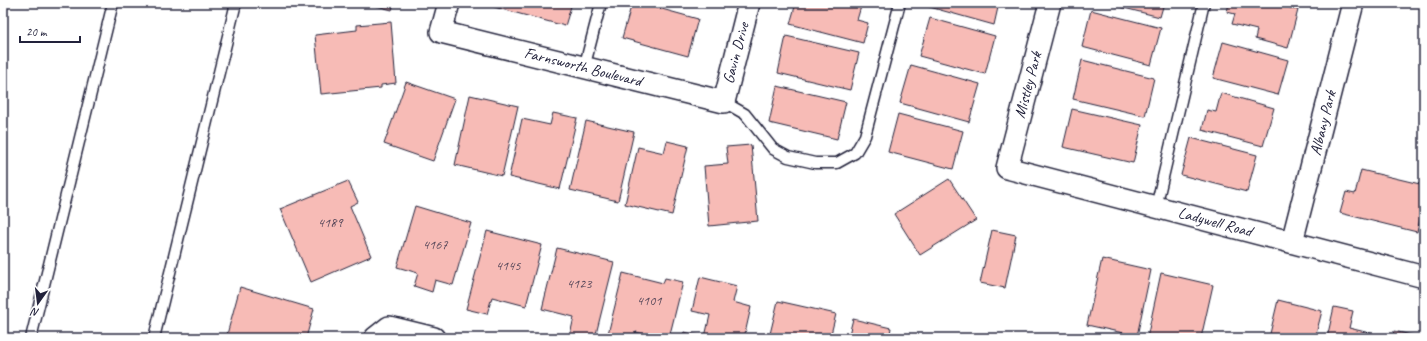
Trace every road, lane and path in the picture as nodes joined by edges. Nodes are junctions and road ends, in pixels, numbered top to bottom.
1 (113, 3) edge
2 (236, 3) edge
3 (449, 3) edge
4 (601, 3) edge
5 (749, 3) edge
6 (900, 3) edge
7 (1050, 3) edge
8 (1204, 3) edge
9 (1353, 3) edge
10 (584, 68) junction
11 (724, 102) junction
12 (1007, 168) joint
13 (1156, 207) junction
14 (1292, 242) junction
15 (1424, 277) edge
16 (31, 338) edge
17 (154, 338) edge
18 (375, 338) edge
19 (434, 338) edge

1 - 16 lane
2 - 17 lane
3 - 10 street, Farnsworth Boulevard
4 - 10 lane
5 - 11 street, Gavin Drive
6 - 11 lane
7 - 12 street, Mistley Park
8 - 13 lane
9 - 14 street, Albany Park
10 - 11 street, Farnsworth Boulevard
12 - 13 street, Ladywell Road
13 - 14 street, Ladywell Road
14 - 15 street, Ladywell Road
18 - 19 street

